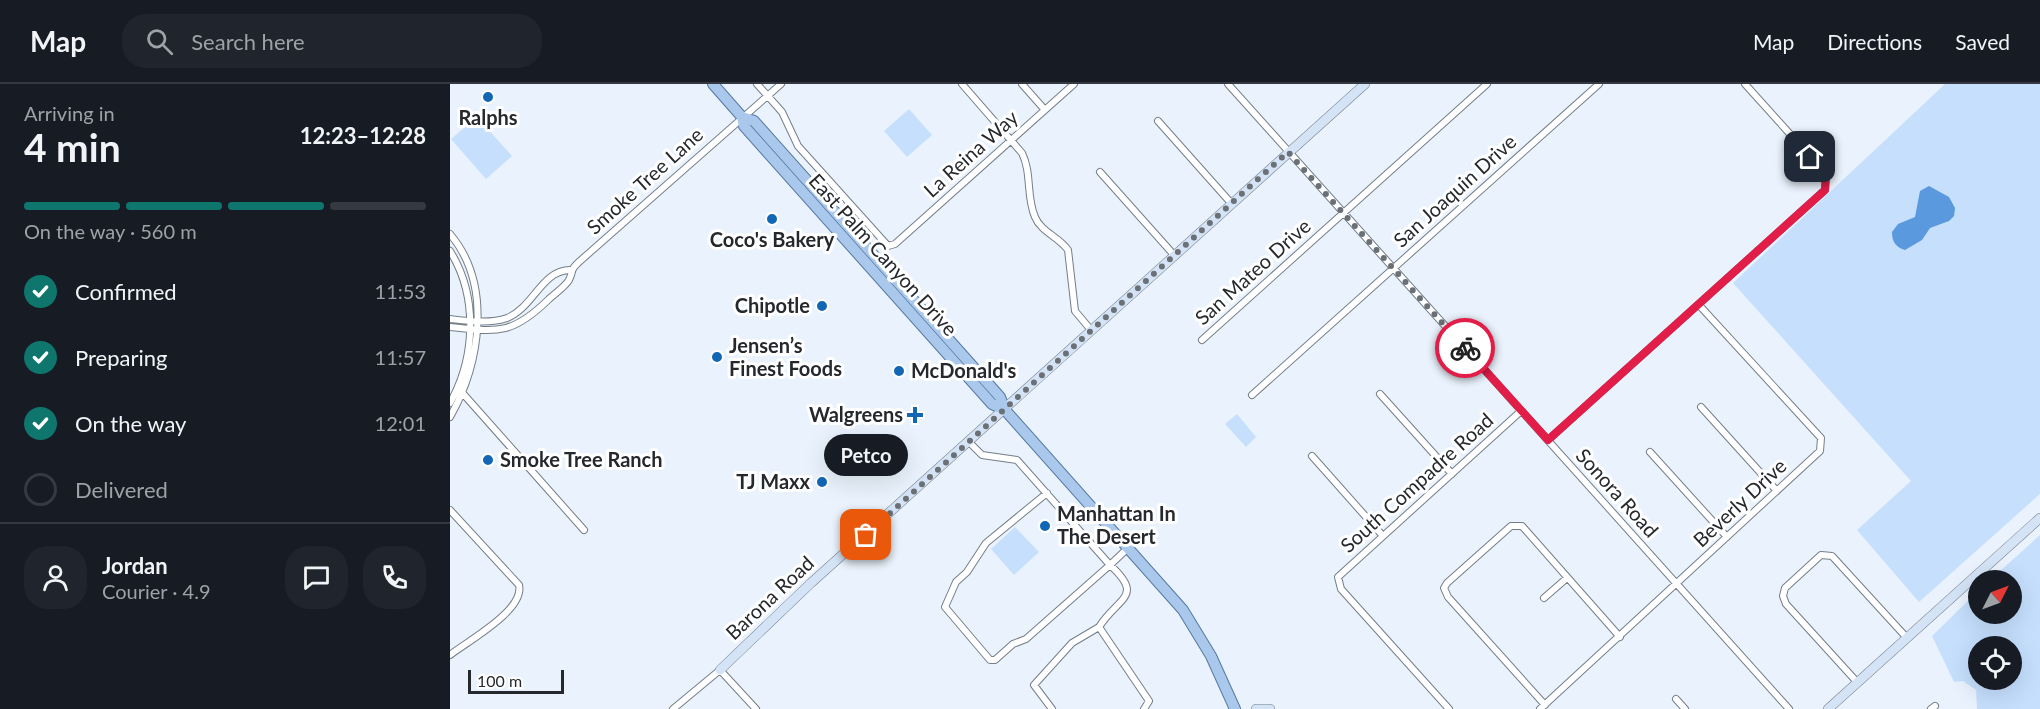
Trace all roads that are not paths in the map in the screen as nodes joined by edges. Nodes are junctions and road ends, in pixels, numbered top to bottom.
1 (713, 84) edge
2 (757, 84) edge
3 (781, 84) edge
4 (962, 84) edge
5 (1022, 84) edge
6 (1074, 84) edge
7 (1228, 84) edge
8 (1365, 84) edge
9 (1487, 84) edge
10 (1599, 84) edge
11 (1745, 84) edge
12 (768, 96) junction
13 (1045, 110) junction
14 (742, 117) junction
15 (1158, 121) dead end
16 (1012, 141) junction
17 (1288, 152) junction
18 (1100, 172) dead end
19 (1231, 203) junction
20 (1343, 212) junction
21 (450, 234) edge
22 (450, 251) edge
23 (1174, 255) junction
24 (1394, 268) junction
25 (570, 270) junction
26 (537, 293) junction
27 (546, 302) junction
28 (1699, 305) junction
29 (450, 319) edge
30 (470, 320) junction
31 (477, 321) junction
32 (450, 327) edge
33 (470, 330) junction
34 (1090, 330) junction
35 (478, 331) junction
36 (1202, 340) dead end
37 (461, 391) junction
38 (1380, 394) dead end
39 (1252, 395) dead end
40 (450, 403) edge
41 (1701, 407) dead end
42 (1005, 410) junction
43 (1521, 411) junction
44 (450, 417) edge
45 (1548, 440) junction
46 (969, 442) junction
47 (1650, 452) dead end
48 (1312, 456) dead end
49 (1452, 474) junction
50 (1777, 491) junction
51 (1047, 493) junction
52 (450, 510) edge
53 (2040, 519) edge
54 (584, 530) dead end
55 (1383, 536) junction
56 (1727, 537) junction
57 (1129, 547) junction
58 (1110, 565) junction
59 (1568, 578) junction
60 (1677, 584) junction
61 (1544, 598) dead end
62 (1099, 627) junction
63 (1620, 637) junction
64 (1907, 638) junction
65 (450, 654) edge
66 (720, 670) junction
67 (1857, 682) junction
68 (1676, 699) dead end
69 (1543, 707) edge
70 (673, 709) edge
71 (756, 709) edge
72 (1052, 709) edge
73 (1144, 709) edge
74 (1234, 709) edge
75 (1256, 709) edge
76 (1270, 709) edge
77 (1449, 709) edge
78 (1685, 709) edge
79 (1789, 709) edge
80 (1828, 709) edge

1 - 14 main road, East Palm Canyon Drive
2 - 12 street
3 - 12 street, Smoke Tree Lane
4 - 16 street
5 - 13 street
6 - 13 street, La Reina Way
7 - 17 street, Sonora Road
8 - 17 street, Barona Road
9 - 20 street, San Mateo Drive
10 - 24 street, San Joaquin Drive
11 - 28 street
12 - 14 street, Smoke Tree Lane
12 - 16 street, La Reina Way
13 - 16 street, La Reina Way
14 - 25 street, Smoke Tree Lane
14 - 42 main road, East Palm Canyon Drive
15 - 19 street
16 - 34 street
17 - 19 street, Barona Road
17 - 20 street, Sonora Road
18 - 23 street
19 - 23 street, Barona Road
20 - 24 street, Sonora Road
20 - 36 street, San Mateo Drive
21 - 31 street
22 - 30 street
23 - 34 street, Barona Road
24 - 39 street, San Joaquin Drive
24 - 43 street, Sonora Road
25 - 26 street, Smoke Tree Lane
25 - 27 street, Smoke Tree Lane
26 - 27 street
26 - 31 street, Smoke Tree Lane
27 - 35 street, Smoke Tree Lane
28 - 45 street
28 - 50 street, Beverly Drive
29 - 30 street, Smoke Tree Lane
30 - 31 street, Smoke Tree Lane
30 - 33 street
31 - 35 street
32 - 33 street, Smoke Tree Lane
33 - 35 street, Smoke Tree Lane
33 - 37 street
34 - 42 street, Barona Road
35 - 37 street
37 - 40 street
37 - 44 street
37 - 54 street
38 - 49 street
41 - 50 street
42 - 46 street, Barona Road
42 - 57 main road, East Palm Canyon Drive
43 - 45 street, Sonora Road
43 - 49 street, South Compadre Road
45 - 60 street, Sonora Road
46 - 51 street
46 - 66 street, Barona Road
47 - 56 street
48 - 55 street
49 - 55 street, South Compadre Road
50 - 56 street, Beverly Drive
51 - 58 street
51 - 58 street
52 - 65 street
53 - 64 street
55 - 77 street, South Compadre Road
56 - 60 street, Beverly Drive
57 - 58 street
57 - 74 main road, East Palm Canyon Drive
58 - 62 street
59 - 61 street
59 - 63 street
59 - 69 street
60 - 63 street, Beverly Drive
60 - 79 street, Sonora Road
62 - 72 street
62 - 73 street
63 - 69 street, Beverly Drive
64 - 67 street
64 - 67 street
66 - 70 street
66 - 71 street
67 - 80 street
68 - 78 street
75 - 76 street

